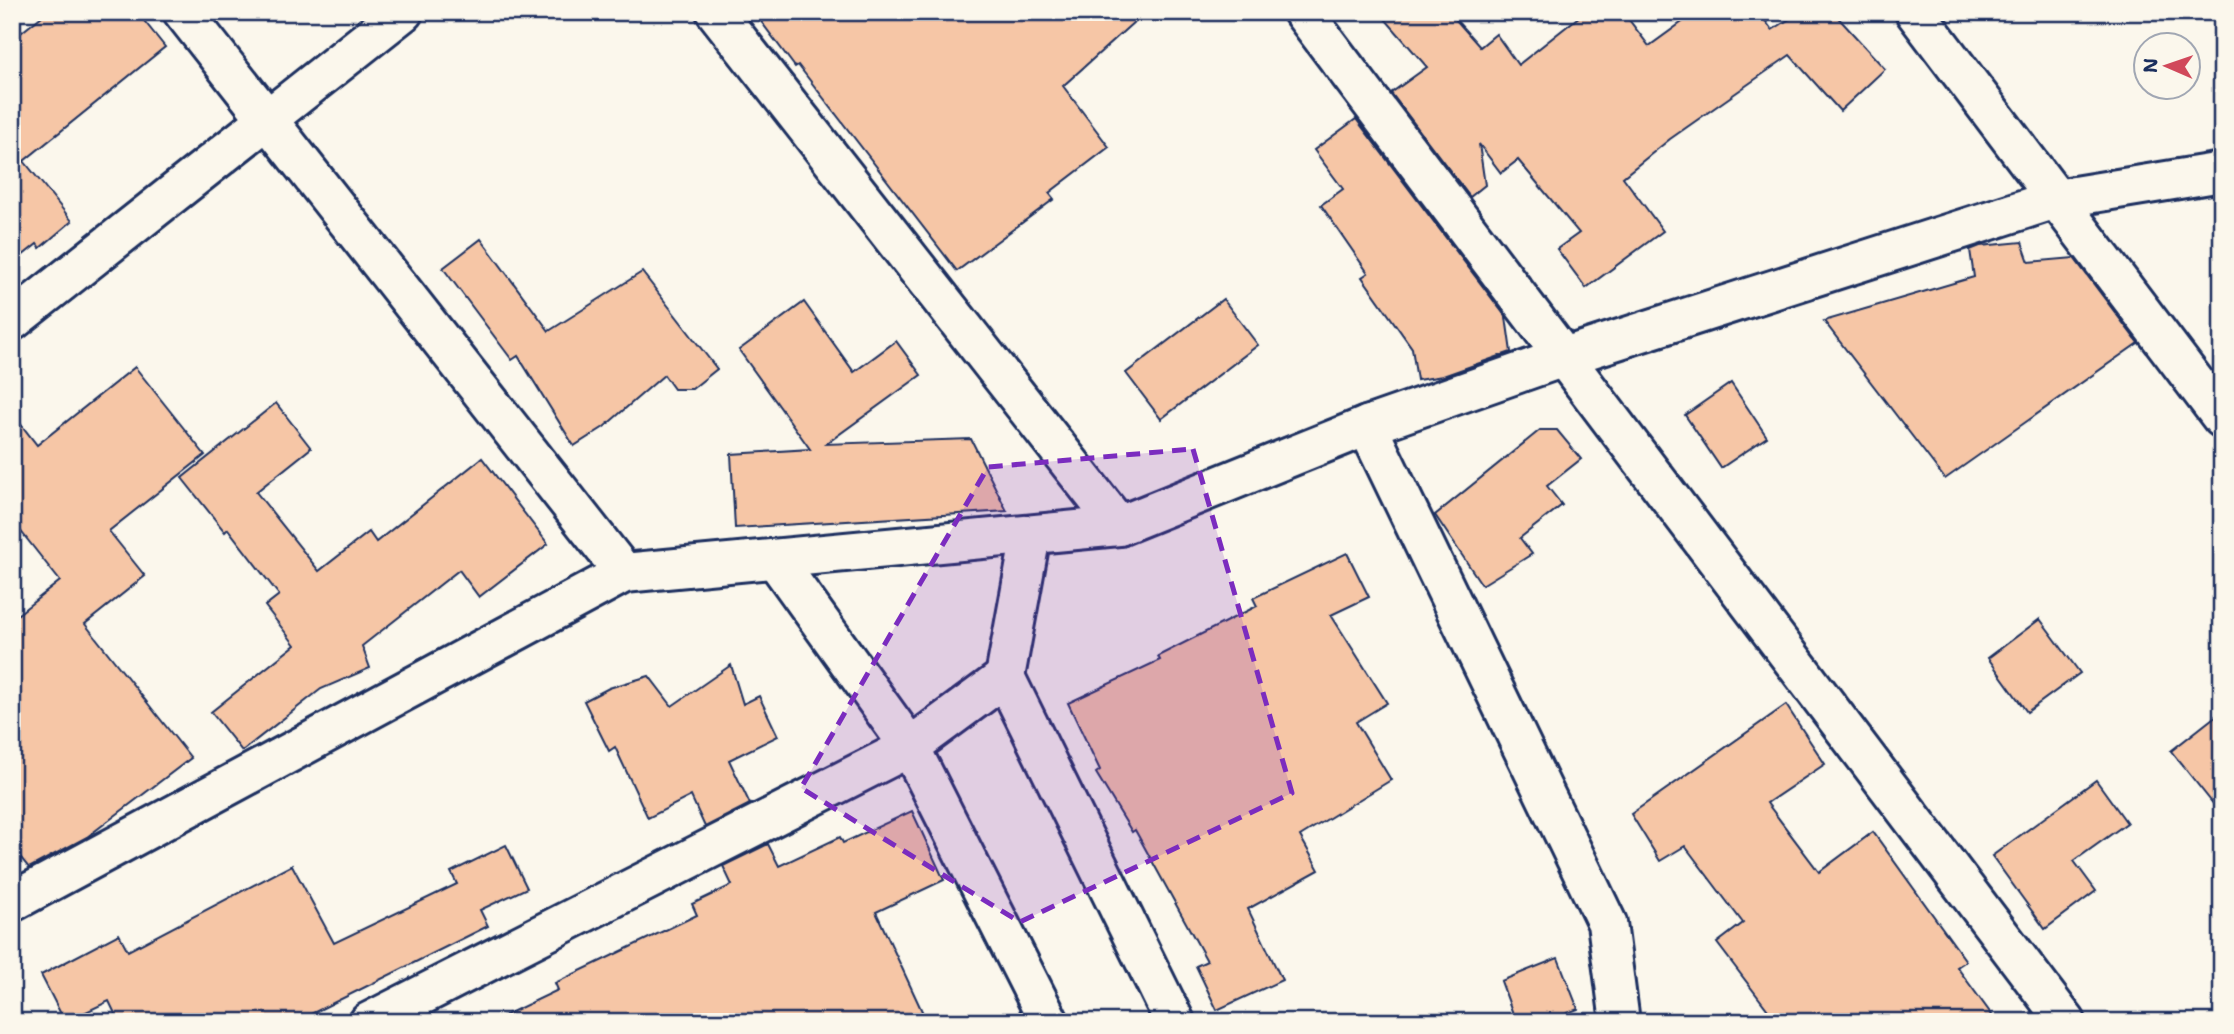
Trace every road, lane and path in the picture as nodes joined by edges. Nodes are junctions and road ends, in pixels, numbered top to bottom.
1 (183, 12) edge
2 (403, 12) edge
3 (716, 12) edge
4 (1303, 12) edge
5 (1915, 12) edge
6 (267, 120) junction
7 (2222, 172) edge
8 (2056, 199) junction
9 (12, 321) edge
10 (1564, 357) junction
11 (2222, 418) edge
12 (1367, 426) junction
13 (1119, 526) junction
14 (1031, 535) junction
15 (775, 559) junction
16 (624, 573) junction
17 (1005, 677) junction
18 (910, 747) junction
19 (12, 902) edge
20 (369, 1022) edge
21 (1049, 1022) edge
22 (1175, 1022) edge
23 (1620, 1022) edge
24 (2066, 1022) edge

1 - 6 street
2 - 6 street
3 - 13 street
4 - 10 street
5 - 8 street
6 - 9 street
6 - 16 street
7 - 8 street
8 - 10 street
8 - 11 street
10 - 12 street
10 - 24 street
12 - 13 street
12 - 23 street
13 - 14 street
14 - 15 street
14 - 17 street
15 - 16 street
15 - 18 street
16 - 19 street
17 - 18 street
17 - 22 street
18 - 20 street
18 - 21 street

